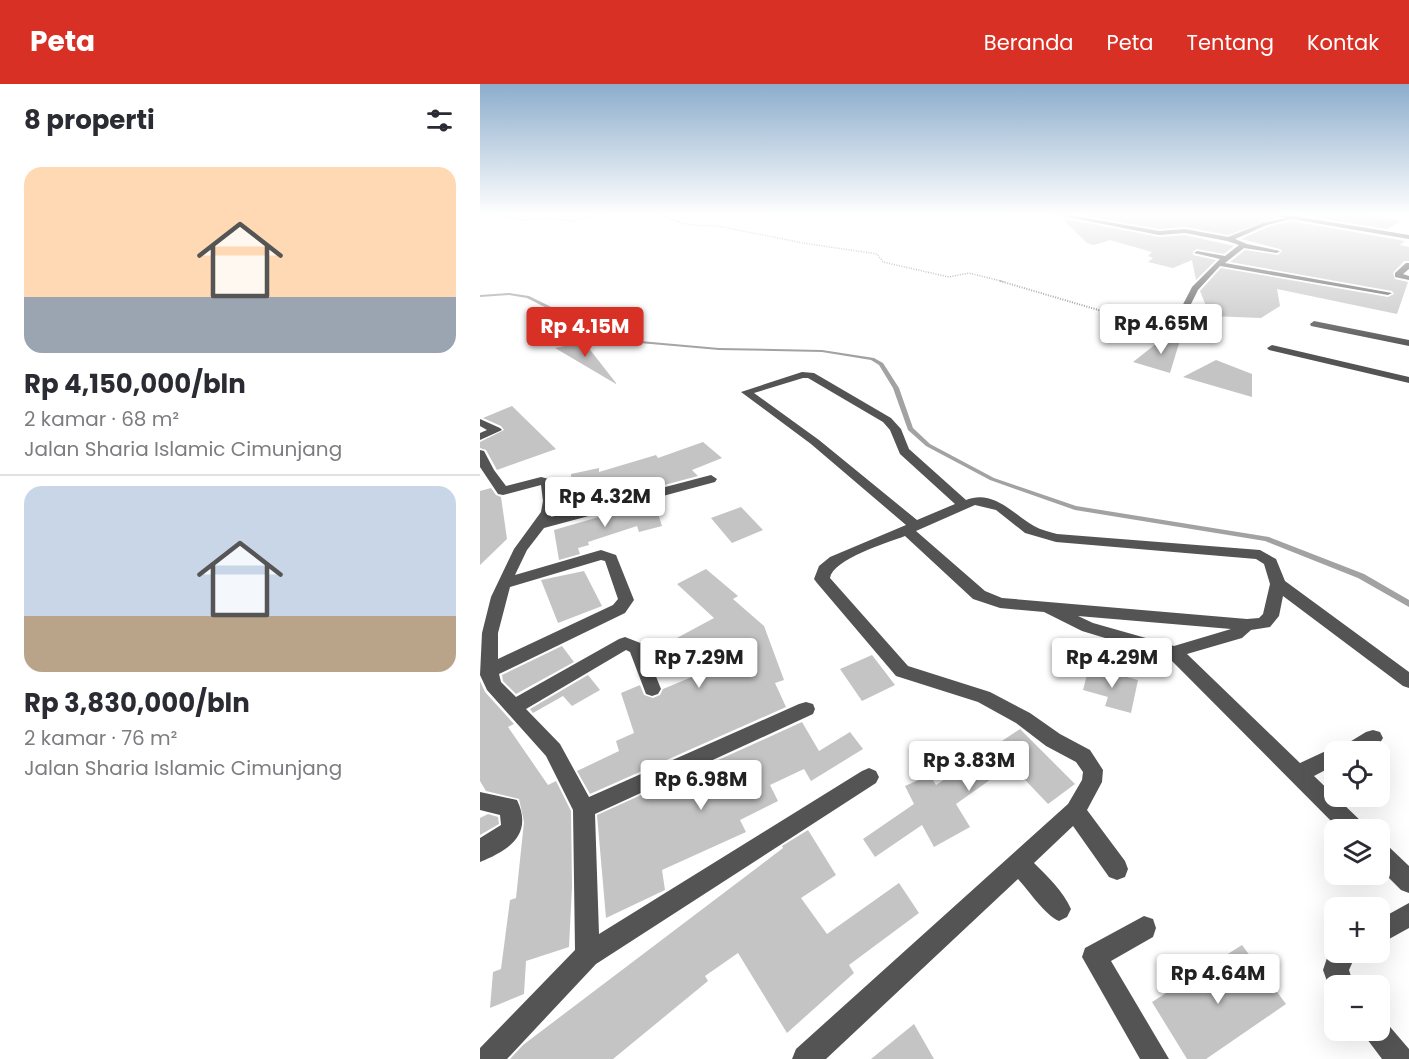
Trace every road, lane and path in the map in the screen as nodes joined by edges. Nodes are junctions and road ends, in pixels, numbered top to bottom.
1 (881, 260) edge
2 (1223, 260) edge
3 (1218, 264) junction
4 (1409, 265) edge
5 (1409, 278) edge
6 (1388, 293) dead end
7 (1314, 324) dead end
8 (1205, 327) dead end
9 (1178, 328) dead end
10 (1409, 343) edge
11 (1272, 348) dead end
12 (1409, 380) edge
13 (480, 422) edge
14 (480, 437) edge
15 (480, 454) edge
16 (711, 479) dead end
17 (963, 504) junction
18 (538, 525) junction
19 (910, 527) junction
20 (505, 583) junction
21 (1278, 584) junction
22 (1050, 609) junction
23 (486, 611) edge
24 (1247, 625) junction
25 (1174, 652) junction
26 (487, 672) junction
27 (1409, 681) edge
28 (652, 690) dead end
29 (514, 707) junction
30 (806, 709) dead end
31 (1373, 738) dead end
32 (1367, 741) edge
33 (1324, 762) edge
34 (1299, 774) junction
35 (869, 777) dead end
36 (480, 801) edge
37 (584, 809) junction
38 (1075, 811) junction
39 (1344, 819) edge
40 (480, 851) edge
41 (1018, 863) junction
42 (1390, 864) edge
43 (1117, 869) dead end
44 (1409, 882) edge
45 (1059, 909) dead end
46 (1409, 915) edge
47 (1390, 926) edge
48 (1144, 928) dead end
49 (587, 955) junction
50 (1385, 1041) edge
51 (488, 1059) edge
52 (806, 1059) edge
53 (1155, 1059) edge
54 (1400, 1059) edge

1 - 9 path
2 - 3 street
3 - 6 street
3 - 8 street
4 - 5 street
7 - 10 street
11 - 12 street
13 - 14 street
15 - 18 street
16 - 18 street
17 - 19 street
17 - 19 street
17 - 21 street
18 - 20 street
19 - 22 street
19 - 38 street
20 - 23 street
20 - 26 street
21 - 24 street
21 - 27 street
22 - 24 street
22 - 25 street
23 - 26 street
24 - 25 street
25 - 34 street
26 - 29 street
28 - 29 street
29 - 37 street
30 - 37 street
31 - 32 street
33 - 34 street
34 - 39 street
35 - 49 street
36 - 40 street
37 - 49 street
38 - 41 street
38 - 43 street
41 - 45 street
41 - 52 street
42 - 44 street
46 - 47 street
48 - 53 street
49 - 51 street
50 - 54 street

